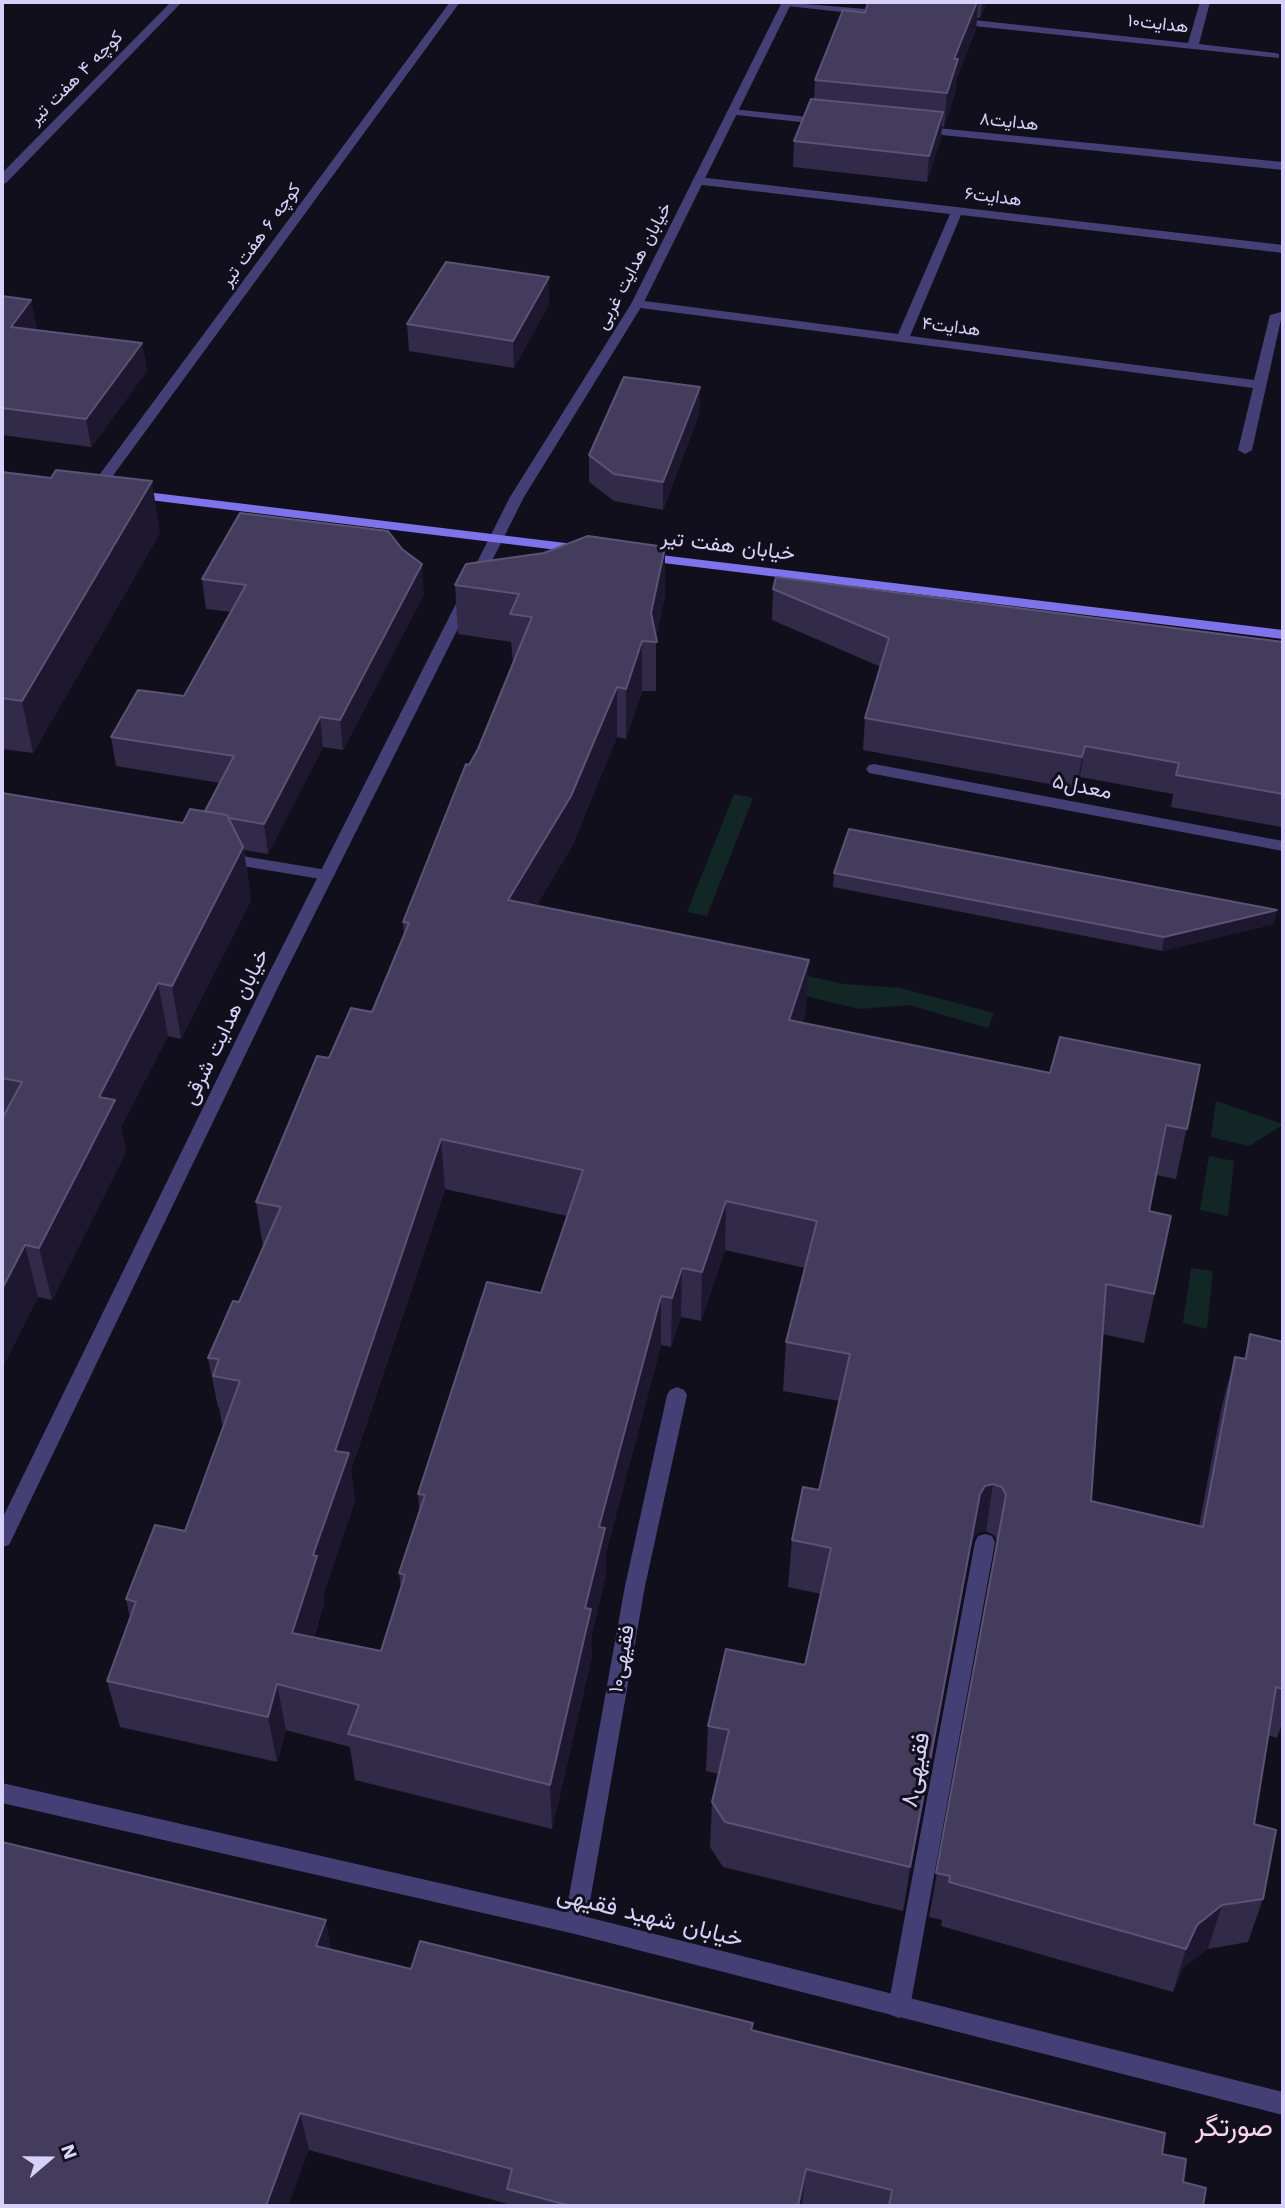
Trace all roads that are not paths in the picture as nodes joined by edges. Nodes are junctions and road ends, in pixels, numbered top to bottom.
1 (177, 2) edge
2 (454, 2) edge
3 (787, 2) edge
4 (1205, 2) edge
5 (909, 16) edge
6 (936, 19) edge
7 (1193, 46) junction
8 (1275, 56) dead end
9 (732, 112) junction
10 (842, 123) edge
11 (897, 128) edge
12 (2, 164) edge
13 (15, 166) junction
14 (1283, 166) edge
15 (2, 180) edge
16 (698, 181) junction
17 (957, 211) junction
18 (1283, 249) edge
19 (637, 304) junction
20 (1276, 315) dead end
21 (903, 338) junction
22 (1261, 385) junction
23 (1245, 450) dead end
24 (89, 489) joint
25 (497, 539) junction
26 (594, 550) edge
27 (635, 555) edge
28 (1283, 635) edge
29 (874, 769) dead end
30 (1283, 846) edge
31 (208, 855) edge
32 (327, 875) junction
33 (677, 1395) dead end
34 (2, 1539) edge
35 (985, 1542) dead end
36 (2, 1793) edge
37 (575, 1924) junction
38 (899, 2007) junction
39 (1283, 2104) edge

1 - 13 street, کوچه ۴ هفت تیر
2 - 24 street, کوچه ۶ هفت تیر
3 - 5 street
3 - 9 street, خیابان هدایت غربی
4 - 7 street
6 - 7 street, هدایت۱۰
7 - 8 street, هدایت۱۰
9 - 10 street
9 - 16 street, خیابان هدایت غربی
11 - 14 street, هدایت۸
12 - 13 street
13 - 15 street, کوچه ۴ هفت تیر
16 - 17 street, هدایت۶
16 - 19 street, خیابان هدایت غربی
17 - 18 street, هدایت۶
17 - 21 street
19 - 21 street, هدایت۴
19 - 25 street, خیابان هدایت غربی
20 - 22 street
21 - 22 street, هدایت۴
22 - 23 street
24 - 25 main road
25 - 26 main road
25 - 32 street, خیابان هدایت شرقی
27 - 28 main road, خیابان هفت تیر
29 - 30 street, معدل۵
31 - 32 street
32 - 34 street, خیابان هدایت شرقی
33 - 37 street, فقیهی۱۰
35 - 38 street, فقیهی۸
36 - 37 street, خیابان شهید فقیهی
37 - 38 street, خیابان شهید فقیهی
38 - 39 street, خیابان شهید فقیهی

